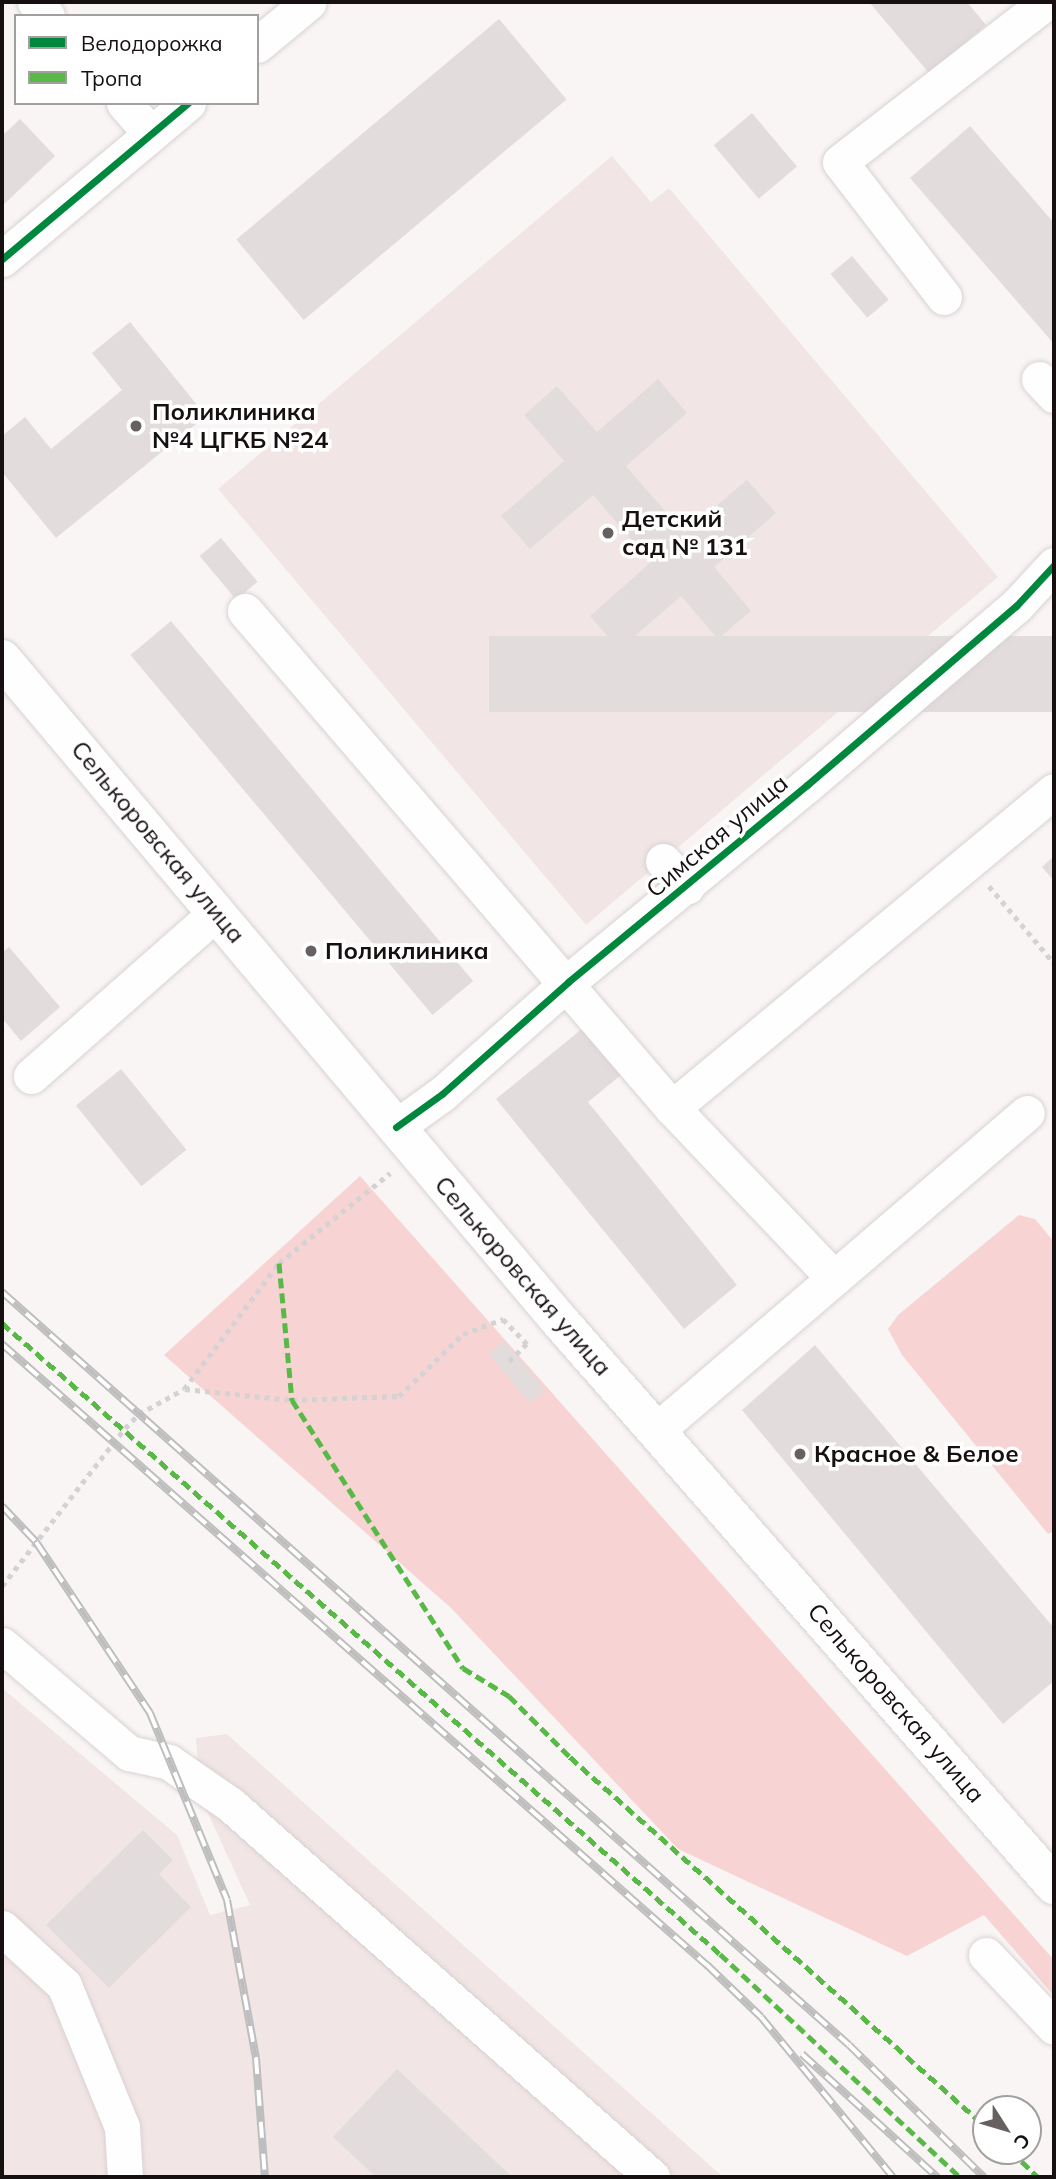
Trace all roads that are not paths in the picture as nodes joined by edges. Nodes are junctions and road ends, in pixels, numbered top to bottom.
1 (309, 2) edge
2 (1046, 2) edge
3 (259, 43) edge
4 (126, 105) edge
5 (186, 105) edge
6 (151, 134) junction
7 (2, 259) edge
8 (944, 297) dead end
9 (1054, 565) edge
10 (245, 611) dead end
11 (2, 659) edge
12 (1054, 792) edge
13 (663, 861) dead end
14 (687, 887) junction
15 (217, 912) junction
16 (568, 982) junction
17 (31, 1076) dead end
18 (672, 1108) junction
19 (1027, 1113) dead end
20 (406, 1140) junction
21 (834, 1279) junction
22 (657, 1430) junction
23 (2, 1644) edge
24 (1054, 1885) edge
25 (2, 1928) edge
26 (985, 1955) dead end
27 (1054, 2027) edge
28 (125, 2177) edge
29 (652, 2177) edge

1 - 3 street
2 - 8 street
4 - 6 street
5 - 6 street
6 - 7 street
9 - 14 street, Симская улица
10 - 16 street
11 - 15 main road, Селькоровская улица
12 - 18 street
13 - 14 street
14 - 16 street, Симская улица
15 - 17 street
15 - 20 main road, Селькоровская улица
16 - 18 street
16 - 20 street, Симская улица
18 - 21 street
19 - 21 street
20 - 22 main road, Селькоровская улица
21 - 22 street
22 - 24 main road, Селькоровская улица
23 - 29 street
25 - 28 street
26 - 27 street

